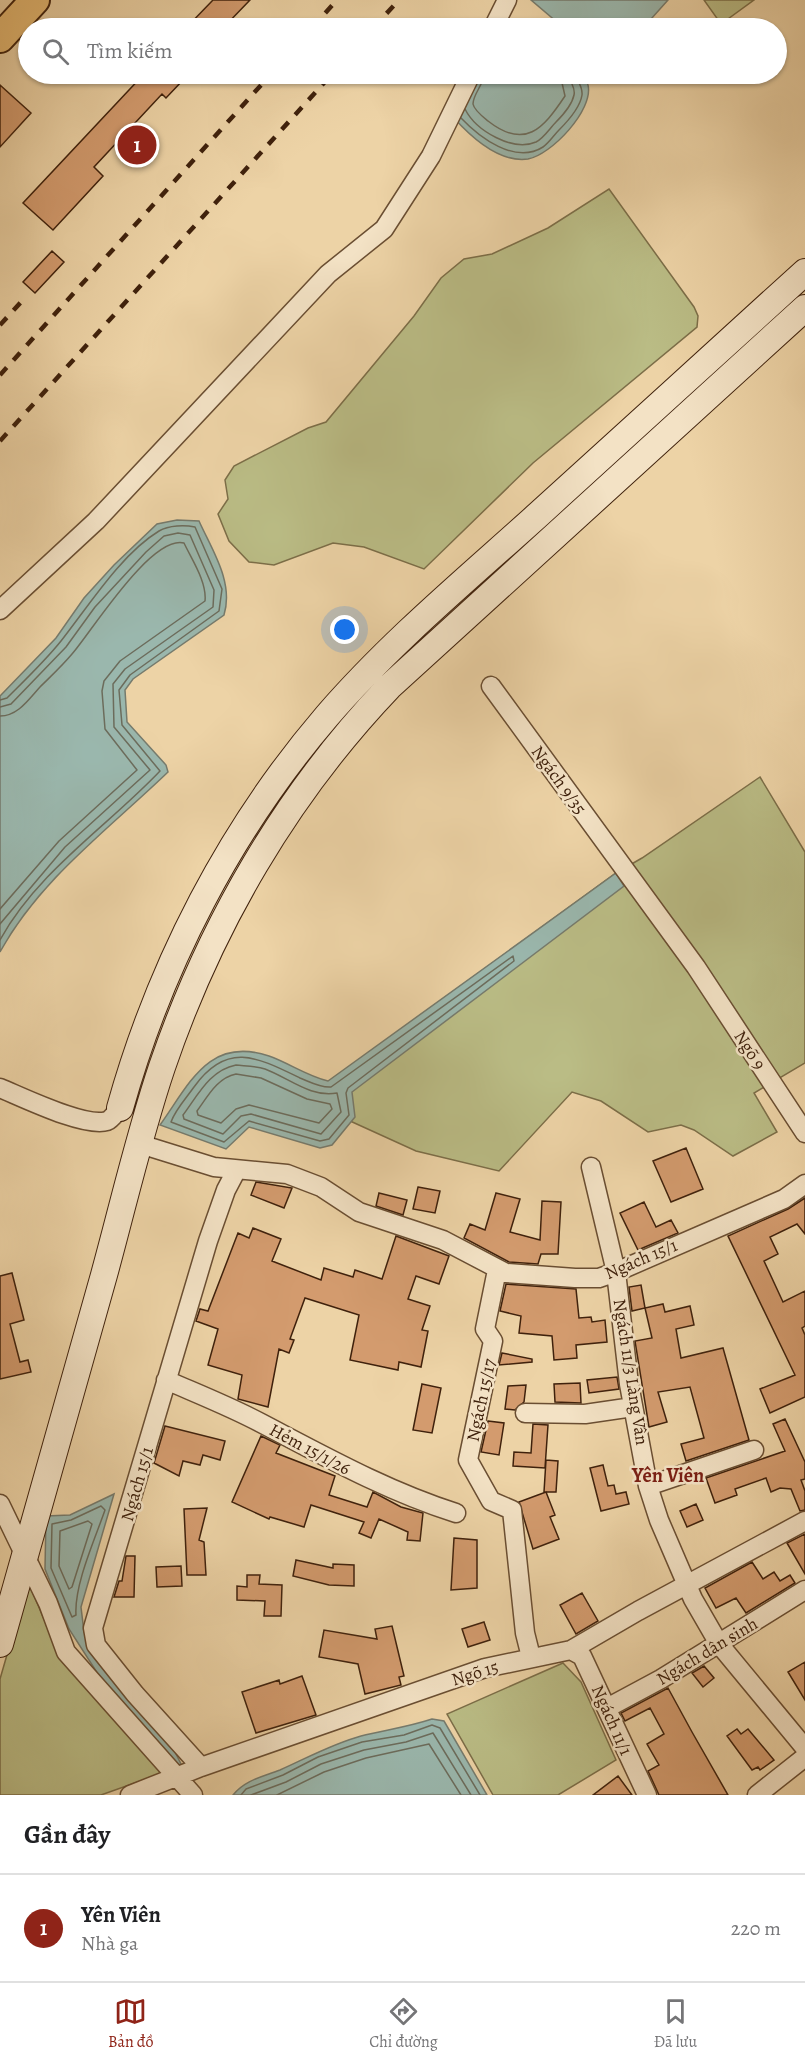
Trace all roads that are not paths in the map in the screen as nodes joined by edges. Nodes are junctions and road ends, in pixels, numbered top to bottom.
1 (36, 0) edge
2 (507, 0) edge
3 (19, 18) edge
4 (498, 18) edge
5 (18, 19) edge
6 (0, 38) edge
7 (466, 84) edge
8 (805, 272) edge
9 (805, 308) edge
10 (0, 610) edge
11 (491, 686) dead end
12 (200, 905) junction
13 (224, 918) junction
14 (696, 967) joint
15 (0, 1088) edge
16 (120, 1108) joint
17 (804, 1131) edge
18 (140, 1144) junction
19 (591, 1167) dead end
20 (236, 1171) junction
21 (805, 1184) edge
22 (497, 1270) junction
23 (616, 1272) junction
24 (166, 1380) junction
25 (633, 1407) junction
26 (525, 1413) dead end
27 (754, 1450) dead end
28 (648, 1486) junction
29 (0, 1504) edge
30 (456, 1513) dead end
31 (805, 1521) edge
32 (4, 1524) edge
33 (25, 1554) junction
34 (686, 1584) junction
35 (805, 1590) edge
36 (0, 1644) edge
37 (719, 1644) junction
38 (571, 1650) junction
39 (531, 1657) junction
40 (607, 1708) junction
41 (805, 1748) edge
42 (805, 1757) edge
43 (201, 1767) junction
44 (176, 1778) junction
45 (130, 1795) edge
46 (193, 1795) edge
47 (647, 1795) edge
48 (757, 1795) edge

1 - 3 main road
2 - 4 street
5 - 6 main road
7 - 10 street
8 - 12 street
9 - 13 street
11 - 14 street, Ngách 9/35
12 - 13 street
12 - 16 street
13 - 18 street
14 - 17 street, Ngõ 9
15 - 16 street
18 - 20 street, Ngách 15/1
18 - 33 street
19 - 23 street, Ngách 11/3 Làng Vân
20 - 22 street, Ngách 15/1
20 - 24 street, Ngách 15/1
21 - 23 street, Ngách 15/1
22 - 23 street, Ngách 15/1
22 - 39 street, Ngách 15/17
23 - 25 street, Ngách 11/3 Làng Vân
24 - 30 street, Hẻm 15/1/26
24 - 43 street, Ngách 15/1
25 - 26 street
25 - 28 street, Ngách 11/3 Làng Vân
27 - 28 street
28 - 34 street, Ngách 11/3 Làng Vân
29 - 32 street
31 - 34 street, Ngõ 15
32 - 33 street
33 - 36 street
33 - 44 street
34 - 37 street, Ngách 11/3 Làng Vân
34 - 38 street, Ngõ 15
35 - 37 street, Ngách dân sinh
37 - 40 street, Ngách dân sinh
37 - 41 street, Ngách 11/3 Làng Vân
38 - 39 street, Ngõ 15
38 - 40 street, Ngách 11/1
39 - 43 street, Ngõ 15
40 - 47 street, Ngách 11/1
42 - 48 street
43 - 44 street, Ngõ 15
44 - 45 street, Ngõ 15
44 - 46 street

